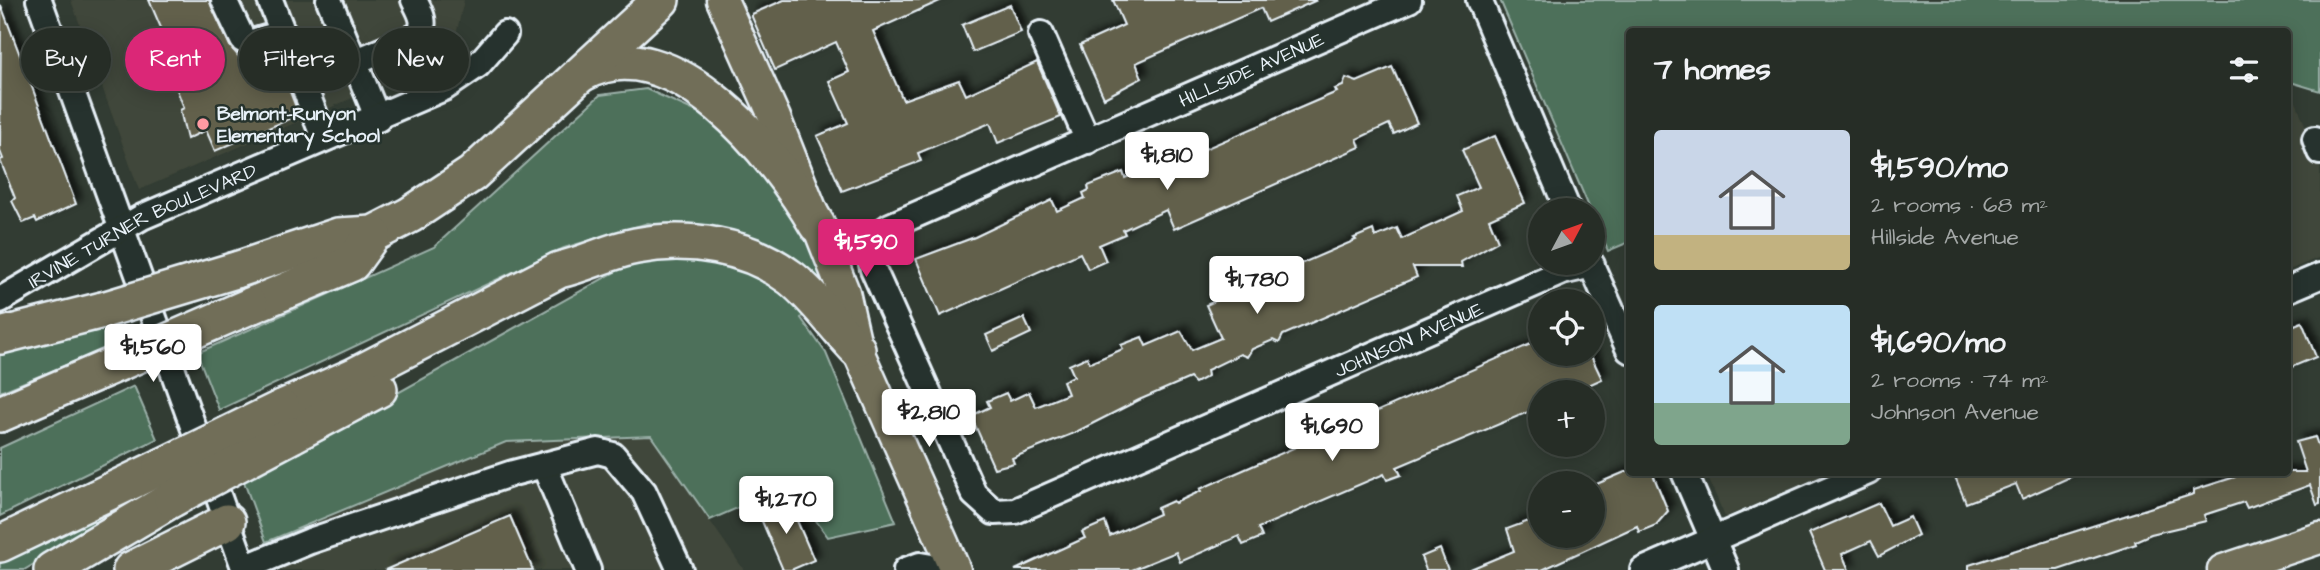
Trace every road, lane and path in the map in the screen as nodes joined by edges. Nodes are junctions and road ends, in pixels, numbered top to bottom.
1 (39, 0) edge
2 (224, 0) edge
3 (270, 0) edge
4 (329, 0) edge
5 (414, 0) edge
6 (661, 0) edge
7 (722, 0) edge
8 (1409, 0) edge
9 (1479, 0) edge
10 (281, 28) edge
11 (340, 28) edge
12 (239, 32) edge
13 (505, 34) dead end
14 (1041, 34) dead end
15 (359, 60) edge
16 (359, 74) edge
17 (581, 74) junction
18 (306, 91) edge
19 (378, 119) junction
20 (324, 138) junction
21 (1088, 141) junction
22 (1563, 198) edge
23 (817, 225) junction
24 (122, 230) junction
25 (373, 234) junction
26 (1555, 275) edge
27 (1596, 275) edge
28 (2320, 276) edge
29 (2291, 288) edge
30 (0, 300) edge
31 (0, 336) edge
32 (1626, 343) edge
33 (857, 349) junction
34 (0, 414) edge
35 (544, 465) junction
36 (1686, 476) edge
37 (1859, 476) edge
38 (167, 483) junction
39 (994, 512) joint
40 (227, 522) junction
41 (2320, 538) edge
42 (1713, 540) junction
43 (0, 544) edge
44 (244, 569) edge
45 (52, 570) edge
46 (131, 570) edge
47 (588, 570) edge
48 (680, 570) edge
49 (906, 570) edge
50 (949, 570) edge
51 (955, 570) edge
52 (1643, 570) edge
53 (1726, 570) edge
54 (2224, 570) edge

1 - 24 street
2 - 12 street
3 - 10 street
4 - 11 street
5 - 15 street
6 - 17 highway
7 - 23 main road
8 - 21 street, HILLSIDE AVENUE
9 - 22 street
13 - 19 street, IRVINE TURNER BOULEVARD
14 - 21 street
16 - 19 street
17 - 23 highway
17 - 25 highway
18 - 20 street
19 - 20 street, IRVINE TURNER BOULEVARD
20 - 24 street, IRVINE TURNER BOULEVARD
21 - 39 street, HILLSIDE AVENUE
23 - 33 main road
24 - 30 street, IRVINE TURNER BOULEVARD
24 - 40 street
25 - 31 highway, bridge
25 - 34 highway, bridge
26 - 39 street, JOHNSON AVENUE
27 - 32 street
28 - 29 street
33 - 38 highway, bridge
33 - 51 main road
35 - 44 street
35 - 47 street
35 - 48 street
36 - 42 street
37 - 42 street
38 - 43 highway
38 - 45 highway
40 - 44 street
40 - 46 highway
41 - 54 main road
42 - 52 street
42 - 53 street
49 - 50 street

